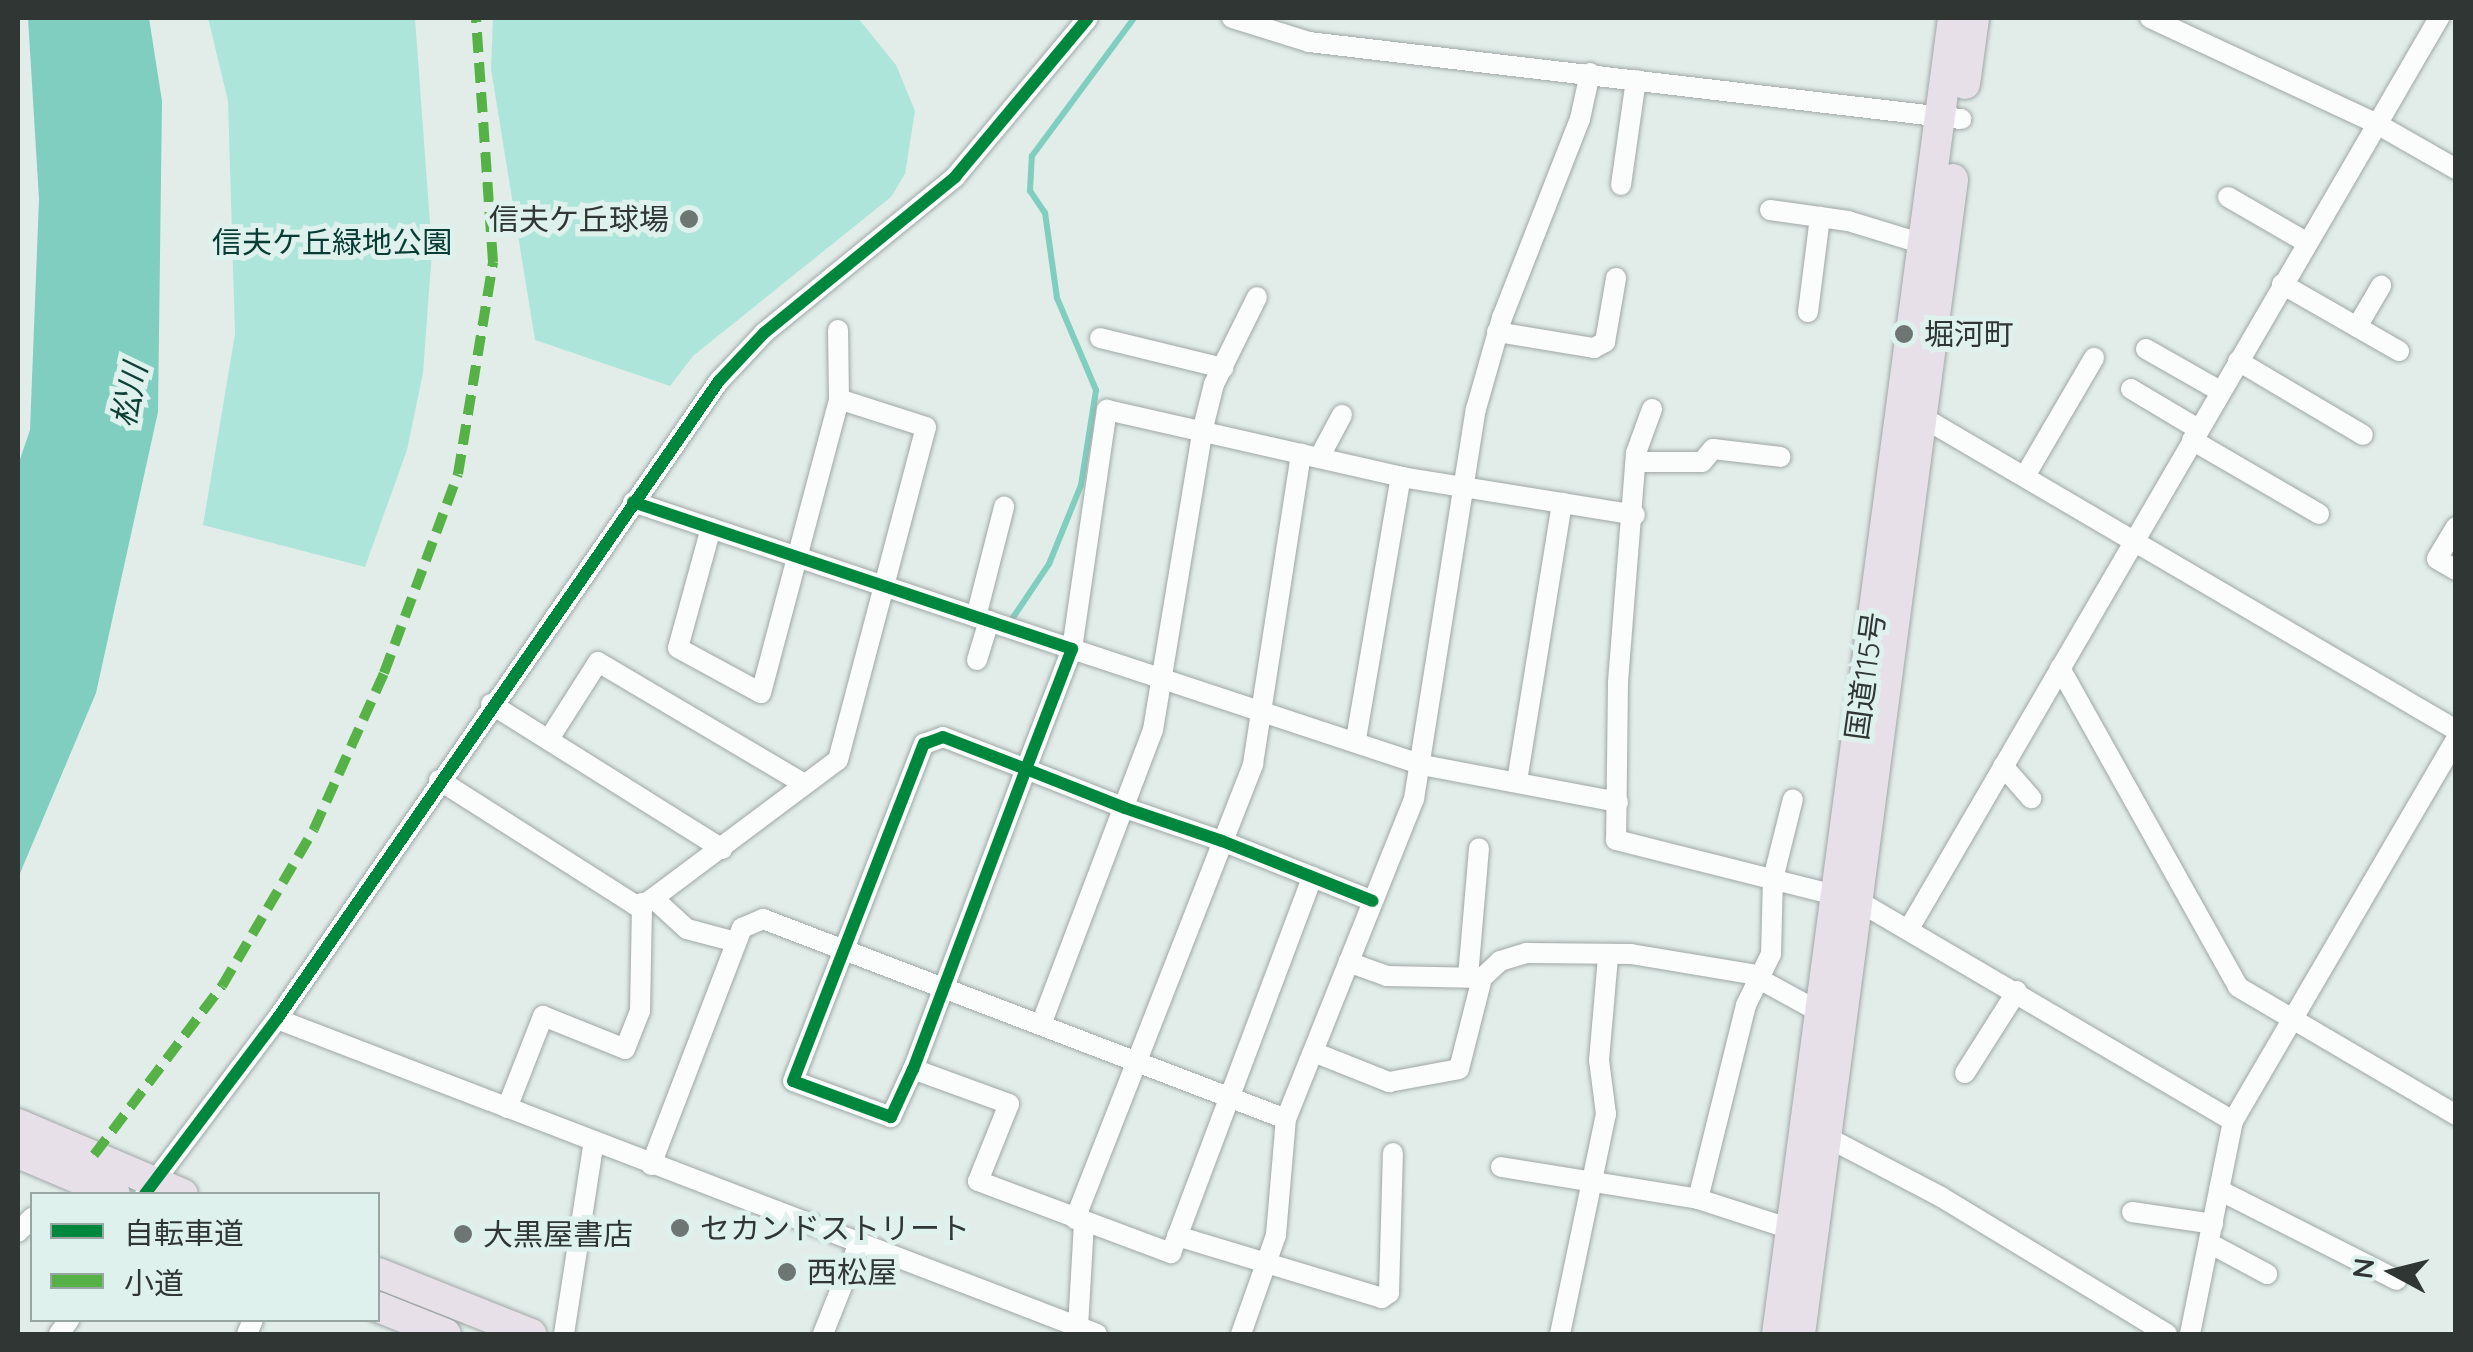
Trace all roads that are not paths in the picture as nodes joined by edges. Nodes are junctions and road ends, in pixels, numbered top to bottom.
1 (1088, 18) edge
2 (1232, 18) edge
3 (1953, 18) edge
4 (1974, 18) edge
5 (2150, 18) edge
6 (2438, 18) edge
7 (1590, 73) junction
8 (1636, 80) junction
9 (1951, 119) junction
10 (2377, 124) junction
11 (2456, 169) edge
12 (1621, 185) dead end
13 (2228, 198) dead end
14 (1770, 210) dead end
15 (1820, 217) junction
16 (2306, 242) junction
17 (1924, 244) junction
18 (1616, 278) dead end
19 (2282, 284) junction
20 (2381, 286) dead end
21 (1257, 298) dead end
22 (1808, 312) dead end
23 (2357, 327) junction
24 (838, 330) dead end
25 (1497, 332) junction
26 (1100, 338) dead end
27 (2146, 349) dead end
28 (2400, 351) dead end
29 (2094, 358) dead end
30 (2238, 361) junction
31 (1222, 368) junction
32 (2131, 389) dead end
33 (2220, 392) junction
34 (839, 400) junction
35 (1652, 409) dead end
36 (1342, 415) dead end
37 (1912, 417) junction
38 (1203, 428) junction
39 (2195, 434) junction
40 (2362, 435) dead end
41 (1310, 456) junction
42 (1781, 457) dead end
43 (1636, 462) junction
44 (2025, 476) junction
45 (1400, 478) junction
46 (1463, 486) junction
47 (634, 502) junction
48 (1562, 503) junction
49 (1004, 508) dead end
50 (2319, 514) dead end
51 (1635, 515) junction
52 (2456, 527) edge
53 (710, 528) junction
54 (2134, 540) junction
55 (798, 557) junction
56 (2456, 570) edge
57 (885, 586) junction
58 (983, 619) junction
59 (1072, 648) junction
60 (977, 660) dead end
61 (2060, 668) junction
62 (1165, 680) junction
63 (492, 704) junction
64 (1260, 708) junction
65 (2456, 730) edge
66 (549, 738) junction
67 (1356, 739) junction
68 (2456, 739) edge
69 (1422, 765) junction
70 (2003, 766) junction
71 (1026, 769) junction
72 (440, 780) junction
73 (1518, 782) junction
74 (804, 784) junction
75 (2031, 798) dead end
76 (1793, 799) dead end
77 (1618, 802) junction
78 (1125, 808) junction
79 (1222, 841) junction
80 (722, 848) junction
81 (1479, 848) dead end
82 (1312, 877) junction
83 (1773, 879) junction
84 (1846, 898) junction
85 (648, 901) junction
86 (1373, 901) junction
87 (1910, 927) junction
88 (736, 942) junction
89 (843, 950) junction
90 (1608, 958) junction
91 (1348, 962) junction
92 (1475, 978) junction
93 (1756, 983) junction
94 (944, 986) junction
95 (2017, 991) junction
96 (1818, 1011) junction
97 (277, 1018) junction
98 (2289, 1020) junction
99 (1042, 1022) junction
100 (1316, 1053) junction
101 (1132, 1060) junction
102 (913, 1069) junction
103 (1965, 1073) dead end
104 (1226, 1096) junction
105 (507, 1108) junction
106 (2456, 1115) edge
107 (1286, 1120) junction
108 (2232, 1120) junction
109 (18, 1124) edge
110 (1815, 1131) junction
111 (594, 1142) junction
112 (18, 1153) edge
113 (1393, 1153) dead end
114 (651, 1164) junction
115 (1501, 1166) dead end
116 (65, 1171) edge
117 (1590, 1180) junction
118 (149, 1188) edge
119 (2218, 1190) junction
120 (112, 1192) edge
121 (1698, 1199) junction
122 (2132, 1212) dead end
123 (1079, 1221) junction
124 (1791, 1230) junction
125 (2211, 1234) junction
126 (1177, 1236) junction
127 (859, 1243) junction
128 (1265, 1265) junction
129 (380, 1274) edge
130 (2267, 1274) dead end
131 (2397, 1280) dead end
132 (380, 1308) edge
133 (1076, 1329) edge
134 (446, 1334) edge
135 (531, 1334) edge
136 (564, 1334) edge
137 (823, 1334) edge
138 (1241, 1334) edge
139 (1560, 1334) edge
140 (1777, 1334) edge
141 (1800, 1334) edge
142 (2167, 1334) edge
143 (2190, 1334) edge

1 - 47 street
2 - 7 street
3 - 9 highway, 国道115号
4 - 9 highway, 国道115号
5 - 10 street
6 - 10 street
7 - 8 street
7 - 25 street
8 - 9 street
8 - 12 street
9 - 17 highway, 国道115号
9 - 37 highway, 国道115号
10 - 11 street
10 - 16 street
13 - 16 street
14 - 15 street
15 - 17 street
15 - 22 street
16 - 19 street
17 - 37 highway, 国道115号
18 - 25 street
19 - 23 street
19 - 30 street
20 - 23 street
21 - 31 street
23 - 28 street
24 - 34 street
25 - 46 street
26 - 31 street
27 - 33 street
29 - 44 street
30 - 33 street
30 - 40 street
31 - 38 street
32 - 39 street
33 - 39 street
34 - 55 street
34 - 57 street
35 - 43 street
36 - 41 street
37 - 44 street
37 - 84 highway, 国道115号
38 - 41 street
38 - 59 street
38 - 62 street
39 - 50 street
39 - 54 street
41 - 45 street
41 - 64 street
42 - 43 street
43 - 51 street
44 - 54 street
45 - 46 street
45 - 67 street
46 - 48 street
46 - 69 street
47 - 53 street
47 - 63 street
48 - 51 street
48 - 73 street
49 - 58 street
51 - 77 street
52 - 56 street
53 - 55 street
53 - 55 street
54 - 61 street
54 - 65 street
55 - 57 street
57 - 58 street
57 - 74 street
58 - 59 street
58 - 60 street
59 - 62 street
59 - 71 street
61 - 70 street
61 - 98 street
62 - 64 street
62 - 78 street
63 - 66 street
63 - 72 street
64 - 67 street
64 - 79 street
66 - 74 street
66 - 80 street
67 - 69 street
68 - 98 street
69 - 73 street
69 - 86 street
70 - 75 street
70 - 87 street
71 - 78 street
71 - 89 street
71 - 94 street
72 - 85 street
72 - 97 street
73 - 77 street
74 - 80 street
76 - 83 street
77 - 83 street
78 - 79 street
78 - 99 street
79 - 82 street
79 - 101 street
80 - 85 street
81 - 92 street
82 - 86 street
82 - 104 street
83 - 84 street
83 - 93 street
84 - 87 street
84 - 96 highway, 国道115号
84 - 110 highway, 国道115号
85 - 88 street
85 - 105 street
86 - 91 street
87 - 95 street
88 - 89 street
88 - 114 street
89 - 94 street
89 - 102 street
90 - 92 street
90 - 93 street
90 - 117 street
91 - 92 street
91 - 100 street
92 - 100 street
93 - 96 street
93 - 121 street
94 - 99 street
94 - 102 street
95 - 103 street
95 - 108 street
96 - 110 highway, 国道115号
97 - 105 street
97 - 118 street
98 - 106 street
98 - 108 street
99 - 101 street
100 - 107 street
101 - 104 street
101 - 123 street
102 - 123 street
104 - 107 street
104 - 126 street
105 - 111 street
107 - 128 street
108 - 119 street
109 - 116 highway
110 - 124 highway, 国道115号
110 - 141 highway, 国道115号
110 - 142 street
111 - 114 street
111 - 136 street
112 - 116 highway
113 - 128 street
114 - 127 street
115 - 117 street
116 - 118 highway
116 - 120 highway
117 - 121 street
117 - 139 street
119 - 125 street
119 - 131 street
121 - 124 street
122 - 125 street
123 - 126 street
123 - 133 street
124 - 140 highway, 国道115号
125 - 130 street
125 - 143 street
126 - 128 street
127 - 133 street
127 - 137 street
128 - 138 street
129 - 135 highway
132 - 134 highway

